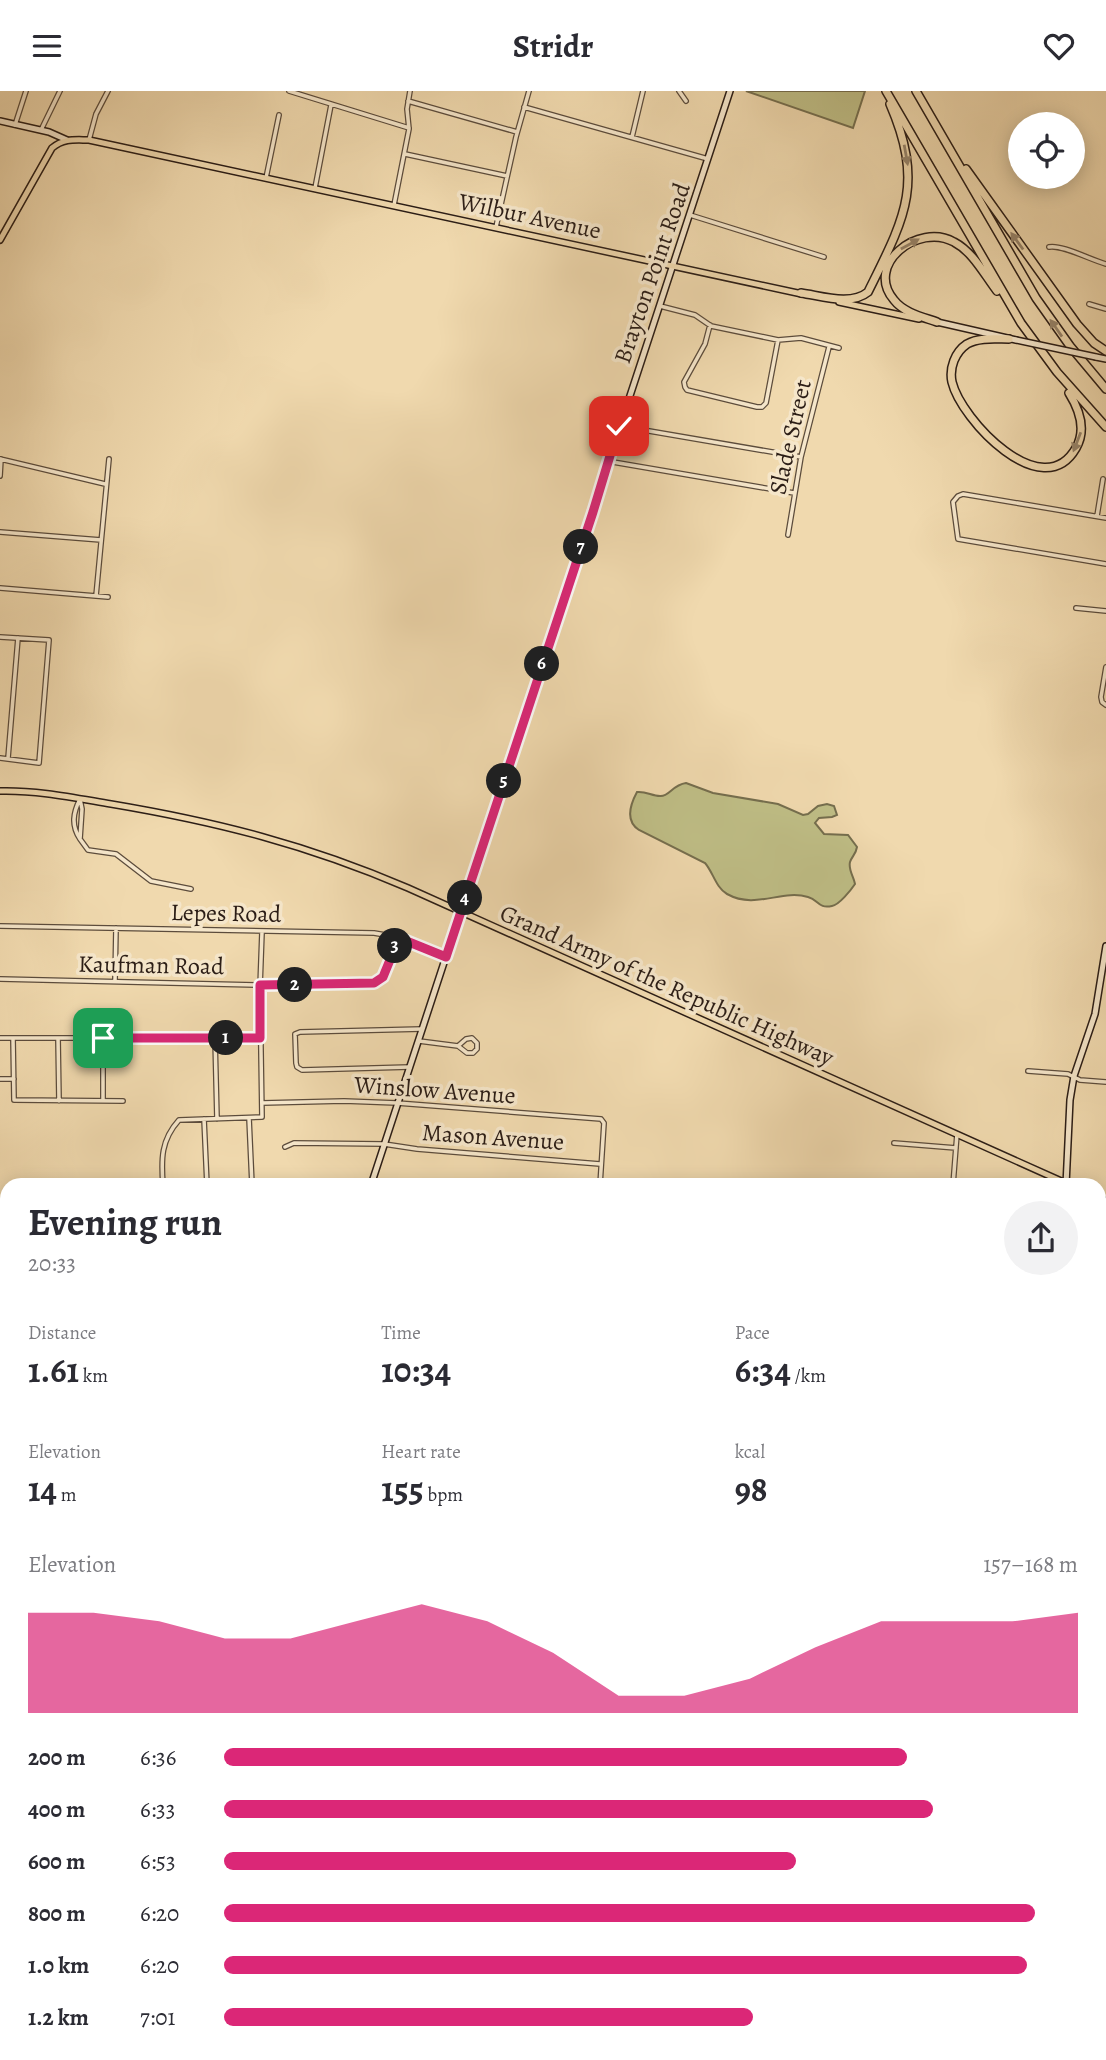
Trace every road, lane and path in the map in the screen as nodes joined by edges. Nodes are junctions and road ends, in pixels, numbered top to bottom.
1 (26, 91) edge
2 (60, 91) edge
3 (107, 91) edge
4 (289, 91) edge
5 (410, 91) edge
6 (529, 91) edge
7 (643, 91) edge
8 (679, 91) edge
9 (730, 91) edge
10 (885, 91) edge
11 (916, 91) edge
12 (408, 101) junction
13 (686, 101) dead end
14 (331, 105) junction
15 (524, 107) junction
16 (279, 115) dead end
17 (0, 121) edge
18 (15, 125) junction
19 (409, 128) junction
20 (939, 129) junction
21 (41, 130) junction
22 (517, 132) junction
23 (632, 137) junction
24 (67, 140) junction
25 (89, 141) junction
26 (405, 155) junction
27 (708, 159) junction
28 (508, 176) junction
29 (266, 178) junction
30 (315, 188) junction
31 (394, 205) junction
32 (691, 215) junction
33 (496, 227) junction
34 (0, 240) edge
35 (1049, 247) dead end
36 (824, 257) dead end
37 (1106, 264) edge
38 (673, 266) junction
39 (801, 293) junction
40 (1089, 304) dead end
41 (659, 306) junction
42 (1106, 309) edge
43 (937, 322) junction
44 (1021, 323) junction
45 (710, 325) junction
46 (778, 339) junction
47 (1013, 339) junction
48 (829, 347) junction
49 (839, 348) dead end
50 (1106, 351) edge
51 (1106, 359) edge
52 (1047, 360) junction
53 (1106, 388) edge
54 (619, 426) junction
55 (1106, 427) edge
56 (801, 457) junction
57 (1, 459) edge
58 (108, 459) dead end
59 (607, 461) junction
60 (0, 476) edge
61 (1103, 478) dead end
62 (105, 484) junction
63 (794, 493) junction
64 (1097, 516) junction
65 (1106, 518) edge
66 (0, 532) edge
67 (788, 535) dead end
68 (101, 540) junction
69 (1106, 563) edge
70 (0, 588) edge
71 (96, 596) junction
72 (107, 597) dead end
73 (1076, 608) dead end
74 (1106, 611) edge
75 (0, 636) edge
76 (18, 638) junction
77 (1106, 667) edge
78 (1106, 705) edge
79 (0, 758) edge
80 (8, 759) junction
81 (0, 792) edge
82 (80, 799) junction
83 (191, 889) dead end
84 (461, 912) junction
85 (0, 926) edge
86 (116, 928) junction
87 (262, 932) junction
88 (399, 938) junction
89 (1106, 946) edge
90 (446, 957) junction
91 (0, 979) edge
92 (115, 981) junction
93 (260, 985) junction
94 (423, 1029) junction
95 (0, 1038) edge
96 (13, 1038) junction
97 (58, 1038) junction
98 (103, 1038) junction
99 (215, 1038) junction
100 (260, 1038) junction
101 (419, 1041) junction
102 (458, 1045) junction
103 (410, 1067) junction
104 (1028, 1071) dead end
105 (0, 1079) edge
106 (14, 1079) junction
107 (1074, 1079) junction
108 (1106, 1082) edge
109 (59, 1101) junction
110 (103, 1101) junction
111 (123, 1101) dead end
112 (262, 1103) junction
113 (397, 1103) junction
114 (249, 1118) junction
115 (204, 1119) junction
116 (217, 1119) junction
117 (957, 1134) junction
118 (894, 1143) dead end
119 (384, 1144) junction
120 (285, 1147) dead end
121 (956, 1148) junction
122 (600, 1164) junction
123 (163, 1178) edge
124 (208, 1178) edge
125 (252, 1178) edge
126 (373, 1178) edge
127 (600, 1178) edge
128 (954, 1178) edge
129 (1054, 1178) edge
130 (1067, 1178) edge

1 - 18 street
2 - 21 street
3 - 25 street
4 - 14 street
5 - 12 street
6 - 15 street
7 - 23 street
8 - 13 street
9 - 27 street, Brayton Point Road
10 -> 39 highway
10 - 44 highway
11 - 20 highway
12 - 19 street
12 - 22 street
14 - 19 street
14 - 30 street
15 - 22 street
15 - 23 street
16 - 29 street
17 - 18 street
18 - 21 street
19 - 26 street
50 -> 20 highway
53 -> 20 highway
21 - 24 street
22 - 28 street
23 - 27 street
24 - 25 main road, Wilbur Avenue
24 - 34 main road
25 - 29 main road, Wilbur Avenue
26 - 28 street
26 - 31 street
27 - 32 street, Brayton Point Road
28 - 33 street
29 - 30 main road, Wilbur Avenue
30 - 31 main road, Wilbur Avenue
31 - 33 main road, Wilbur Avenue
32 - 36 street
32 - 38 street, Brayton Point Road
33 - 38 main road, Wilbur Avenue
35 - 37 street
38 - 39 main road, Wilbur Avenue
38 - 41 street, Brayton Point Road
39 - 43 main road, Wilbur Avenue
40 - 42 street
41 - 45 street
41 - 54 street, Brayton Point Road
43 -> 44 highway
43 - 47 street, Wilbur Avenue
44 - 52 highway
45 - 46 street
45 - 46 street
46 - 48 street
47 - 51 street, Wilbur Avenue, bridge
52 -> 47 highway
48 - 49 street
48 - 56 street, Slade Street
52 - 55 highway
54 - 56 street
54 - 59 street, Brayton Point Road
56 - 63 street, Slade Street
57 - 60 street
57 - 62 street
58 - 62 street
59 - 63 street
59 - 84 street, Brayton Point Road
61 - 64 street
62 - 68 street
63 - 67 street, Slade Street
64 - 65 street
64 - 69 street
66 - 68 street
68 - 71 street
70 - 71 street
71 - 72 street
73 - 74 street
75 - 76 street
76 - 80 street
76 - 80 street
77 - 78 street
79 - 80 street
81 - 82 main road, Grand Army of the Republic Highway
82 - 83 street
82 - 84 main road, Grand Army of the Republic Highway
84 - 90 street, Brayton Point Road
84 - 117 main road, Grand Army of the Republic Highway
85 - 86 street, Lepes Road
86 - 87 street, Lepes Road
86 - 92 street
87 - 88 street, Lepes Road
87 - 93 street
88 - 90 street, Lepes Road
88 - 93 street, Kaufman Road
89 - 107 street
90 - 94 street, Brayton Point Road
91 - 92 street, Kaufman Road
92 - 93 street, Kaufman Road
93 - 100 street
94 - 101 street, Brayton Point Road
94 - 103 street
95 - 96 street
96 - 97 street
96 - 106 street
97 - 98 street
97 - 109 street
98 - 99 street
98 - 110 street
99 - 100 street
99 - 116 street
100 - 112 street
101 - 102 street
101 - 103 street, Brayton Point Road
102 - 102 street
103 - 113 street, Brayton Point Road
104 - 107 street
105 - 106 street
106 - 109 street
107 - 108 street
107 - 130 street
109 - 110 street
110 - 111 street
112 - 113 street, Winslow Avenue
112 - 114 street
113 - 119 street, Brayton Point Road
113 - 122 street, Winslow Avenue
114 - 116 street
114 - 125 street
115 - 116 street
115 - 123 street
115 - 124 street
117 - 121 street
117 - 129 main road, Grand Army of the Republic Highway
118 - 121 street
119 - 120 street, Mason Avenue
119 - 122 street, Mason Avenue
119 - 126 street, Brayton Point Road
121 - 128 street
122 - 127 street

